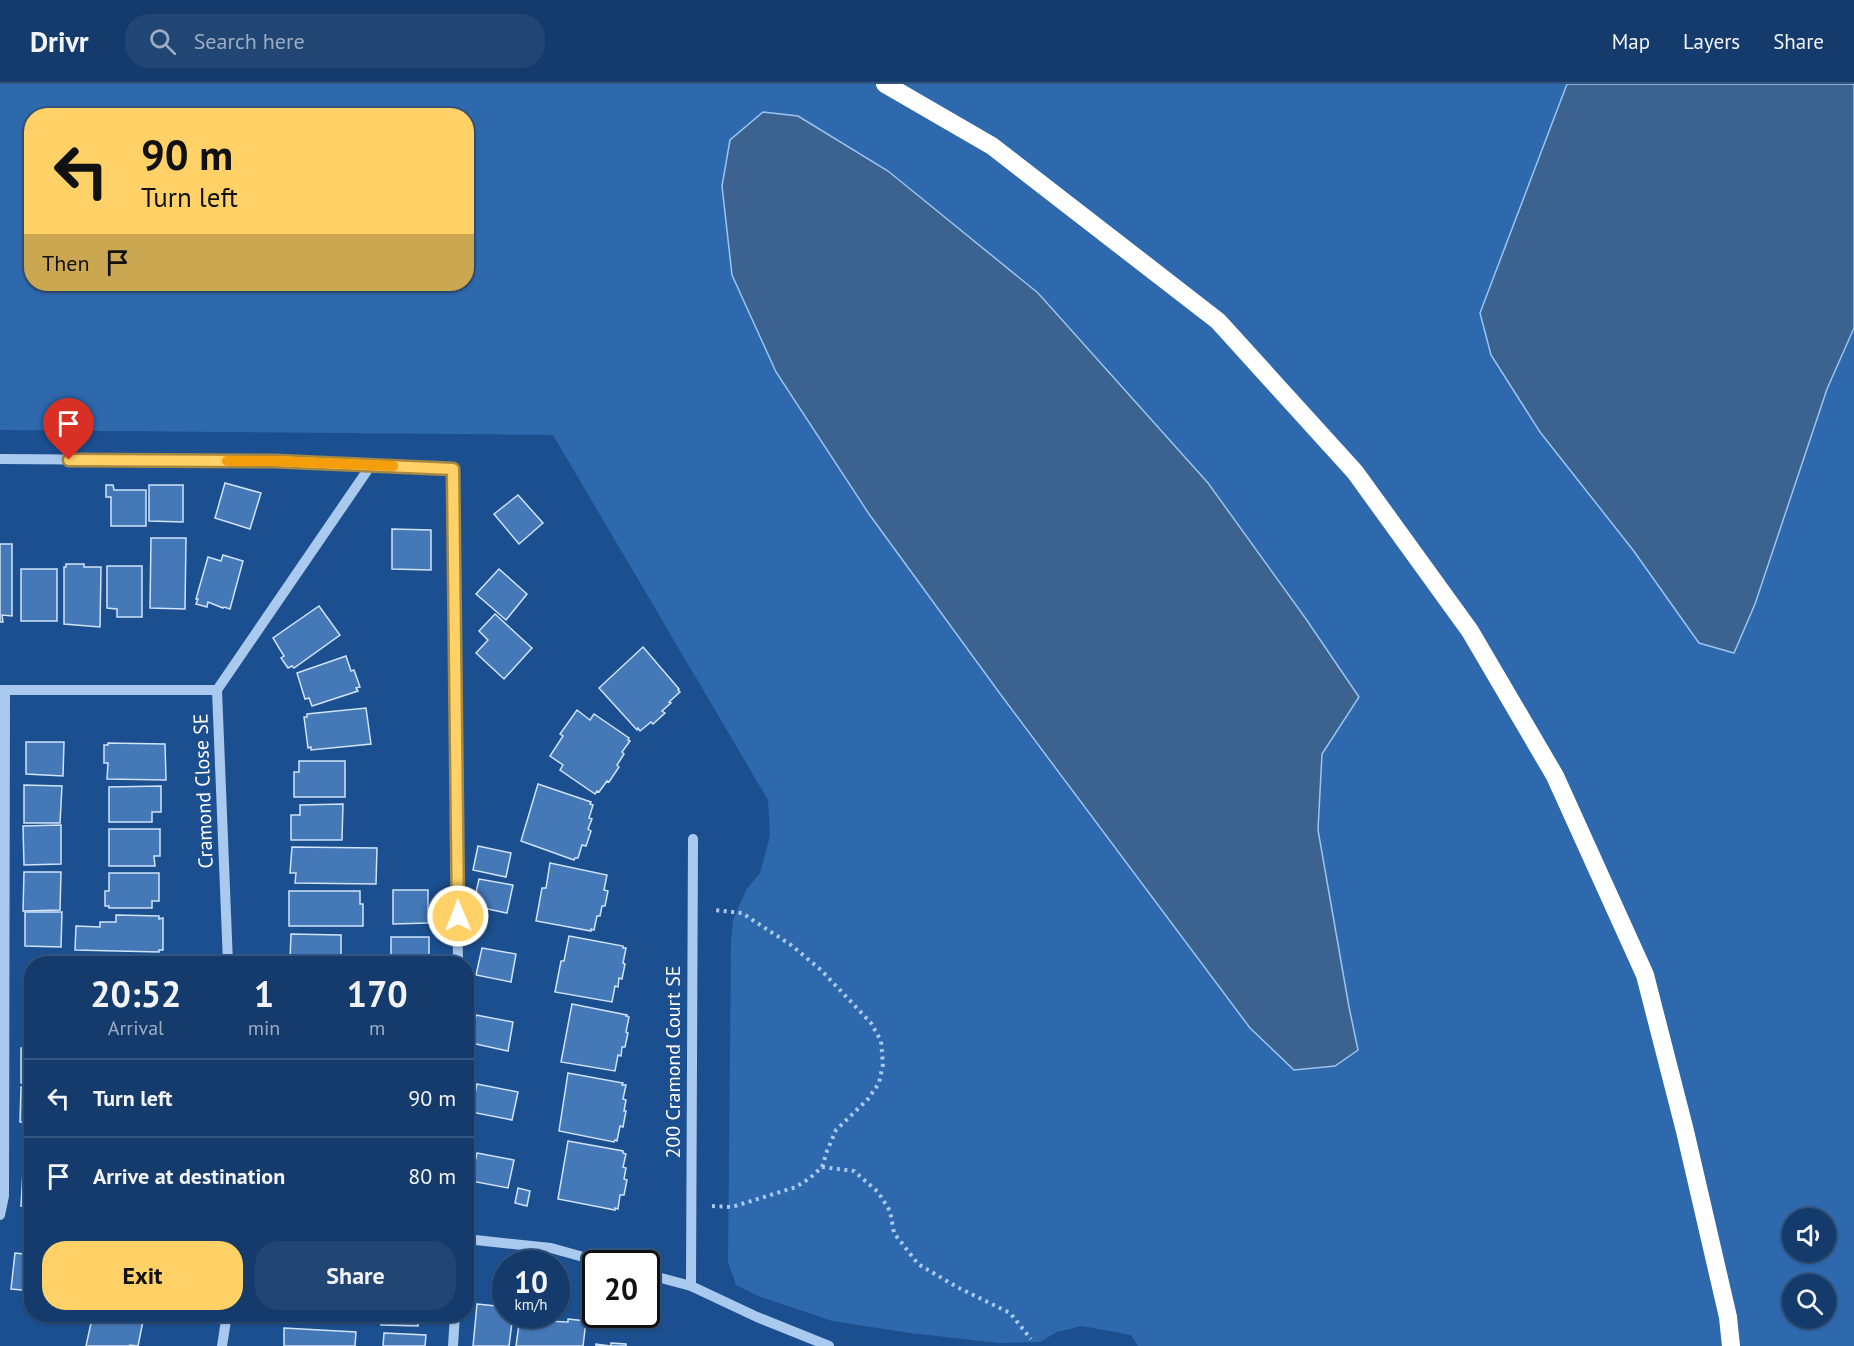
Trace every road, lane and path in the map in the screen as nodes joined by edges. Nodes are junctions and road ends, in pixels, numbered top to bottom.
1 (885, 84) edge
2 (0, 459) edge
3 (371, 465) junction
4 (3, 690) edge
5 (217, 690) junction
6 (693, 839) dead end
7 (692, 908) junction
8 (2, 914) edge
9 (228, 956) edge
10 (458, 956) edge
11 (822, 1167) junction
12 (691, 1204) junction
13 (0, 1215) edge
14 (474, 1240) edge
15 (582, 1257) edge
16 (660, 1278) edge
17 (691, 1286) junction
18 (226, 1322) edge
19 (454, 1322) edge
20 (1030, 1339) dead end
21 (222, 1346) edge
22 (453, 1346) edge
23 (829, 1346) edge
24 (1731, 1346) edge

1 - 24 highway
2 - 3 street
3 - 5 street
3 - 10 street
4 - 5 street, Cramond Close SE
4 - 8 street
5 - 9 street, Cramond Close SE
6 - 7 street, 200 Cramond Court SE
7 - 11 path
7 - 12 street, 200 Cramond Court SE
8 - 13 street
11 - 12 path
11 - 20 path
12 - 17 street, 200 Cramond Court SE
14 - 15 street
16 - 17 street
17 - 23 street
18 - 21 street
19 - 22 street

